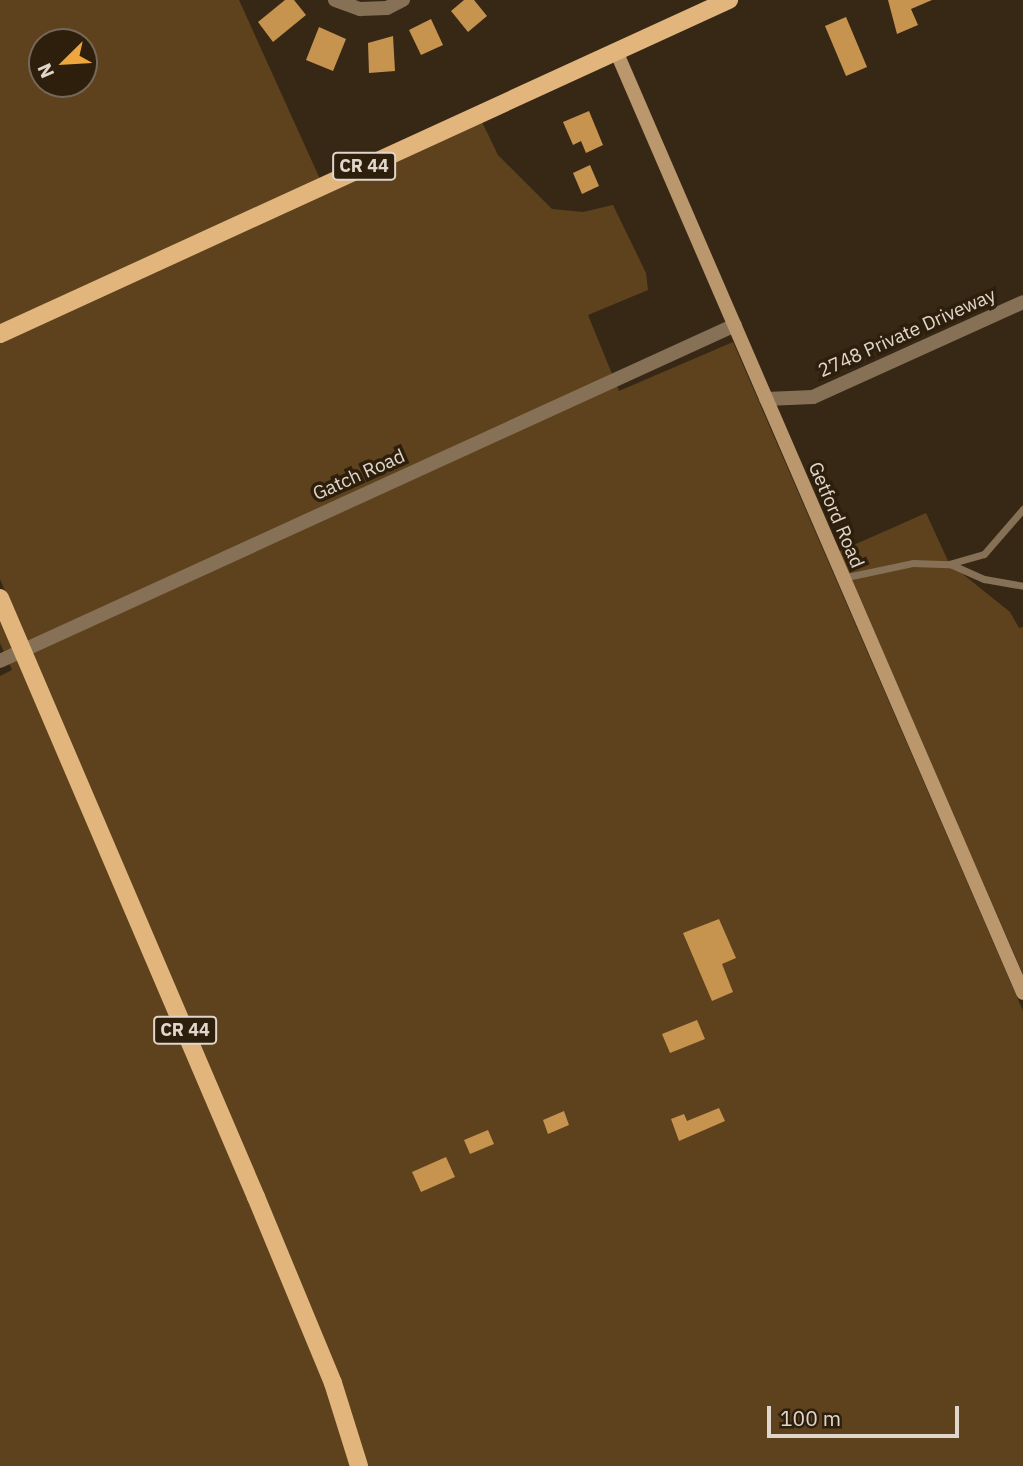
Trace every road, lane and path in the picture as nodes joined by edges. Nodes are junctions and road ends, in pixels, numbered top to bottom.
1 (335, 0) edge
2 (402, 0) edge
3 (729, 0) edge
4 (616, 51) junction
5 (1023, 302) edge
6 (735, 325) junction
7 (0, 334) edge
8 (766, 399) junction
9 (1023, 509) edge
10 (949, 564) junction
11 (841, 578) junction
12 (1023, 586) edge
13 (0, 598) edge
14 (23, 651) junction
15 (0, 661) edge
16 (1023, 993) edge
17 (359, 1466) edge

1 - 2 street
3 - 4 main road, CR 44
4 - 6 street, Getford Road
4 - 7 main road, CR 44
5 - 8 street, 2748 Private Driveway
6 - 8 street, Getford Road
6 - 14 street, Gatch Road
8 - 11 street, Getford Road
9 - 10 lane
10 - 11 lane
10 - 12 lane
11 - 16 street, Getford Road
13 - 14 main road, CR 44
14 - 15 street, Gatch Road
14 - 17 main road, CR 44

